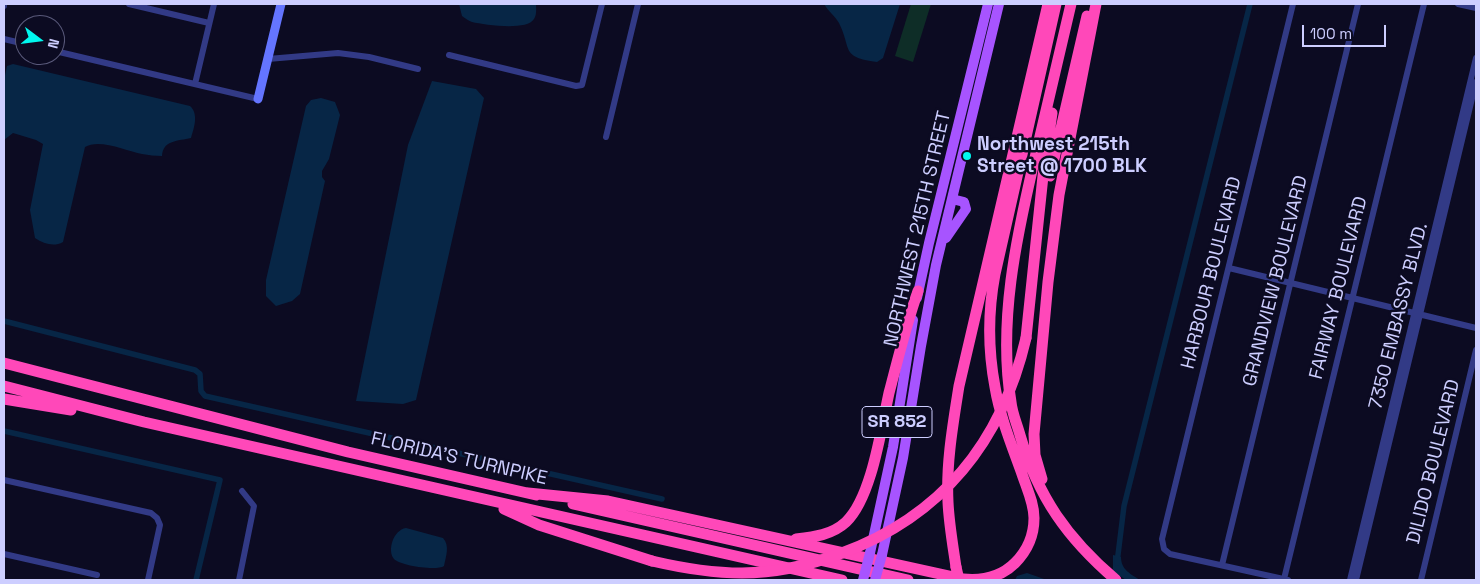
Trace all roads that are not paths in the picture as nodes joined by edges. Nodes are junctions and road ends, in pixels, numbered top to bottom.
1 (129, 4) edge
2 (214, 4) edge
3 (281, 4) edge
4 (602, 4) edge
5 (638, 4) edge
6 (988, 4) edge
7 (999, 4) edge
8 (1048, 4) edge
9 (1056, 4) edge
10 (1071, 4) edge
11 (1090, 4) edge
12 (1096, 4) edge
13 (1293, 4) edge
14 (1358, 4) edge
15 (1424, 4) edge
16 (1458, 4) edge
17 (1476, 8) edge
18 (209, 23) junction
19 (1064, 33) junction
20 (65, 53) edge
21 (449, 55) dead end
22 (1476, 58) edge
23 (268, 59) junction
24 (418, 69) dead end
25 (1476, 82) edge
26 (195, 84) junction
27 (258, 99) joint
28 (606, 137) dead end
29 (952, 199) junction
30 (1038, 239) junction
31 (941, 245) junction
32 (1229, 268) junction
33 (1291, 282) junction
34 (918, 291) junction
35 (1352, 298) junction
36 (1417, 314) junction
37 (1476, 328) edge
38 (1476, 350) edge
39 (4, 359) edge
40 (4, 363) edge
41 (24, 368) junction
42 (4, 386) edge
43 (4, 399) edge
44 (144, 422) junction
45 (4, 480) edge
46 (242, 491) dead end
47 (528, 493) junction
48 (487, 500) junction
49 (787, 540) junction
50 (4, 554) edge
51 (1098, 564) junction
52 (1222, 565) junction
53 (80, 571) junction
54 (97, 575) dead end
55 (78, 580) edge
56 (148, 580) edge
57 (239, 580) edge
58 (842, 580) edge
59 (863, 580) edge
60 (876, 580) edge
61 (908, 580) edge
62 (959, 580) edge
63 (1116, 580) edge
64 (1286, 580) edge
65 (1350, 580) edge
66 (1356, 580) edge
67 (1421, 580) edge

1 - 18 street
2 - 18 street
3 - 23 street
4 - 21 street
5 - 28 street
6 - 34 main road, NORTHWEST 215TH STREET / SR 852
7 - 29 main road, NORTHWEST 215TH STREET / SR 852
8 - 62 highway, bridge
9 - 49 highway
10 - 19 highway
11 - 30 highway
12 - 51 highway
13 - 32 street, HARBOUR BOULEVARD
14 - 33 street, GRANDVIEW BOULEVARD
15 - 35 street, FAIRWAY BOULEVARD
16 - 17 street
18 - 26 street
19 - 30 highway
19 - 51 highway
20 - 26 street
22 - 36 street, 7350 EMBASSY BLVD.
23 - 24 street
23 - 27 street
25 - 36 street
26 - 27 street
29 - 31 main road, NORTHWEST 215TH STREET / SR 852
29 - 31 main road
30 - 48 highway, bridge
31 - 60 main road, NORTHWEST 215TH STREET / SR 852, bridge
32 - 33 street
32 - 52 street, HARBOUR BOULEVARD
33 - 35 street
33 - 52 street, GRANDVIEW BOULEVARD
34 - 49 highway
34 - 59 main road, NORTHWEST 215TH STREET / SR 852, bridge
35 - 36 street
35 - 64 street, FAIRWAY BOULEVARD
36 - 37 street
36 - 65 street, 7350 EMBASSY BLVD.
36 - 66 street
38 - 67 street, DILIDO BOULEVARD
39 - 41 highway
40 - 41 highway, FLORIDA'S TURNPIKE
41 - 47 highway, FLORIDA'S TURNPIKE
42 - 44 highway, FLORIDA'S TURNPIKE
43 - 44 highway
44 - 48 highway, FLORIDA'S TURNPIKE
45 - 56 street
46 - 57 street
47 - 49 highway
47 - 61 highway, FLORIDA'S TURNPIKE
48 - 58 highway, FLORIDA'S TURNPIKE
50 - 53 street
51 - 63 highway
52 - 64 street
53 - 54 street
53 - 55 street

